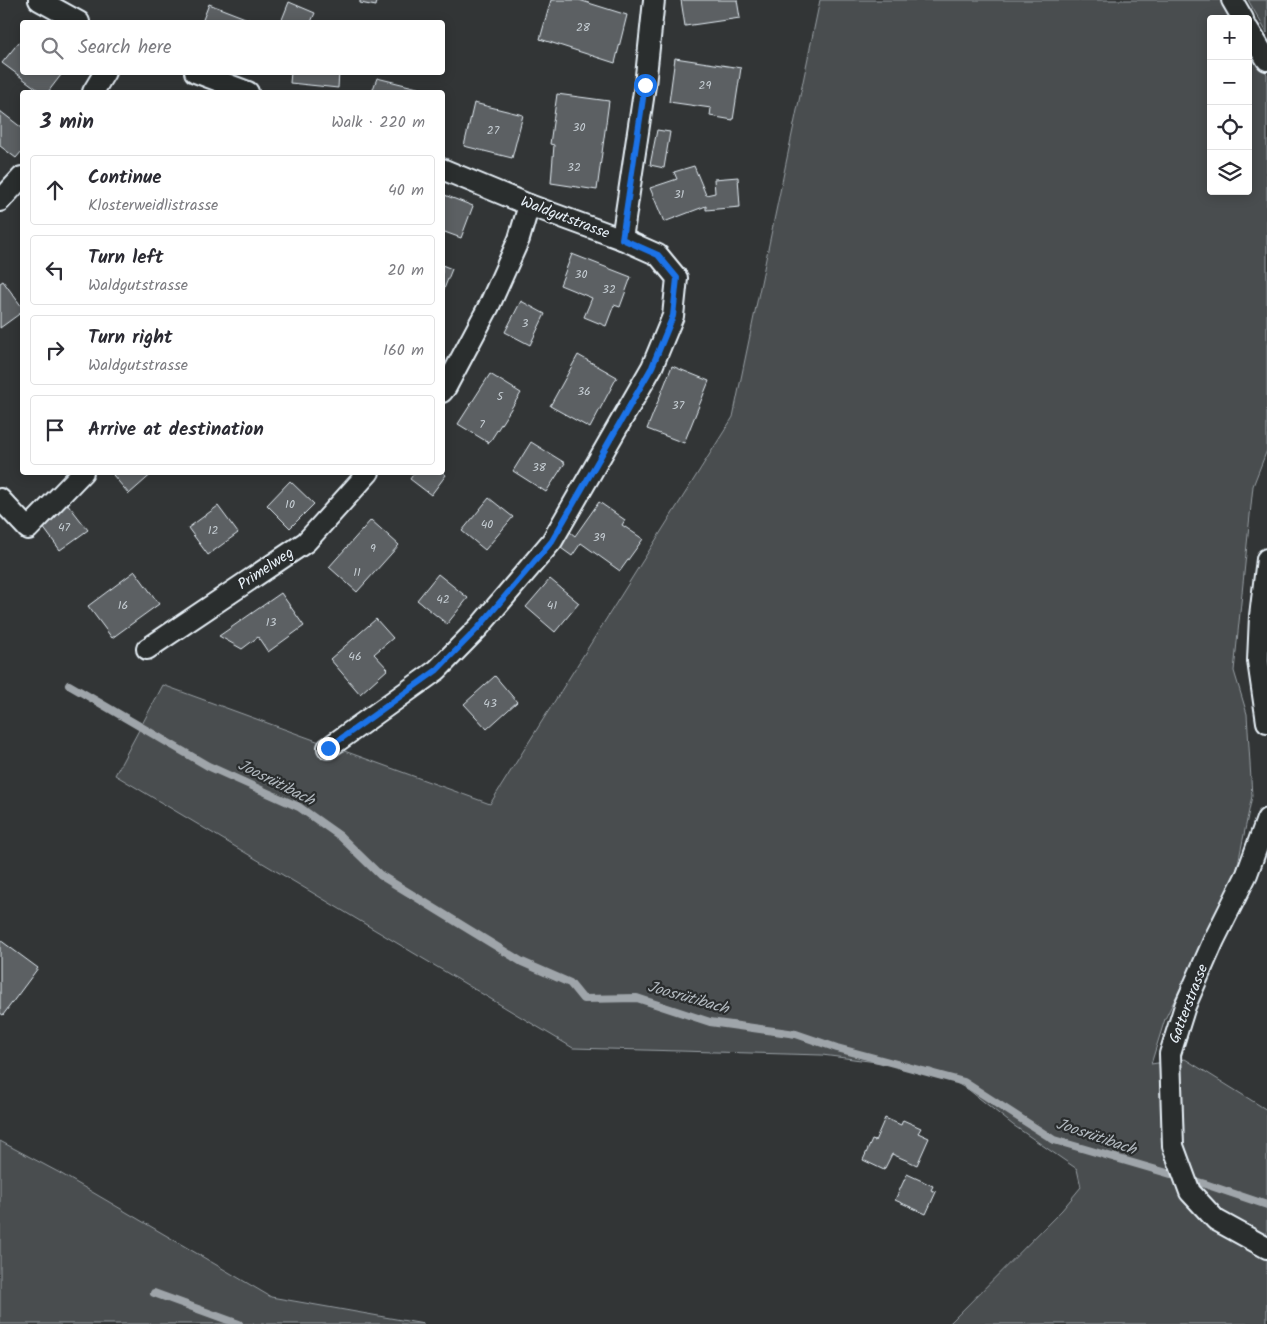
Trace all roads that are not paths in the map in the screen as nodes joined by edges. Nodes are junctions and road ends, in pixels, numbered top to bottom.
1 (38, 0) edge
2 (654, 0) edge
3 (1232, 0) edge
4 (1240, 15) edge
5 (75, 20) edge
6 (1252, 36) edge
7 (1267, 60) edge
8 (103, 75) edge
9 (203, 75) edge
10 (94, 90) edge
11 (243, 90) edge
12 (445, 170) edge
13 (20, 179) edge
14 (0, 202) edge
15 (529, 204) junction
16 (622, 239) junction
17 (445, 388) edge
18 (80, 475) edge
19 (366, 475) edge
20 (0, 499) edge
21 (1267, 559) edge
22 (147, 649) dead end
23 (1267, 722) edge
24 (328, 748) dead end
25 (1267, 819) edge
26 (1267, 1248) edge

1 - 5 street
2 - 16 street
3 - 4 street
6 - 7 street
8 - 10 street
9 - 11 street
12 - 15 street, Waldgutstrasse
13 - 14 street
15 - 16 street, Waldgutstrasse
15 - 17 street
16 - 24 street, Waldgutstrasse
18 - 20 street
19 - 22 street, Primelweg
21 - 23 street
25 - 26 street, Gatterstrasse

